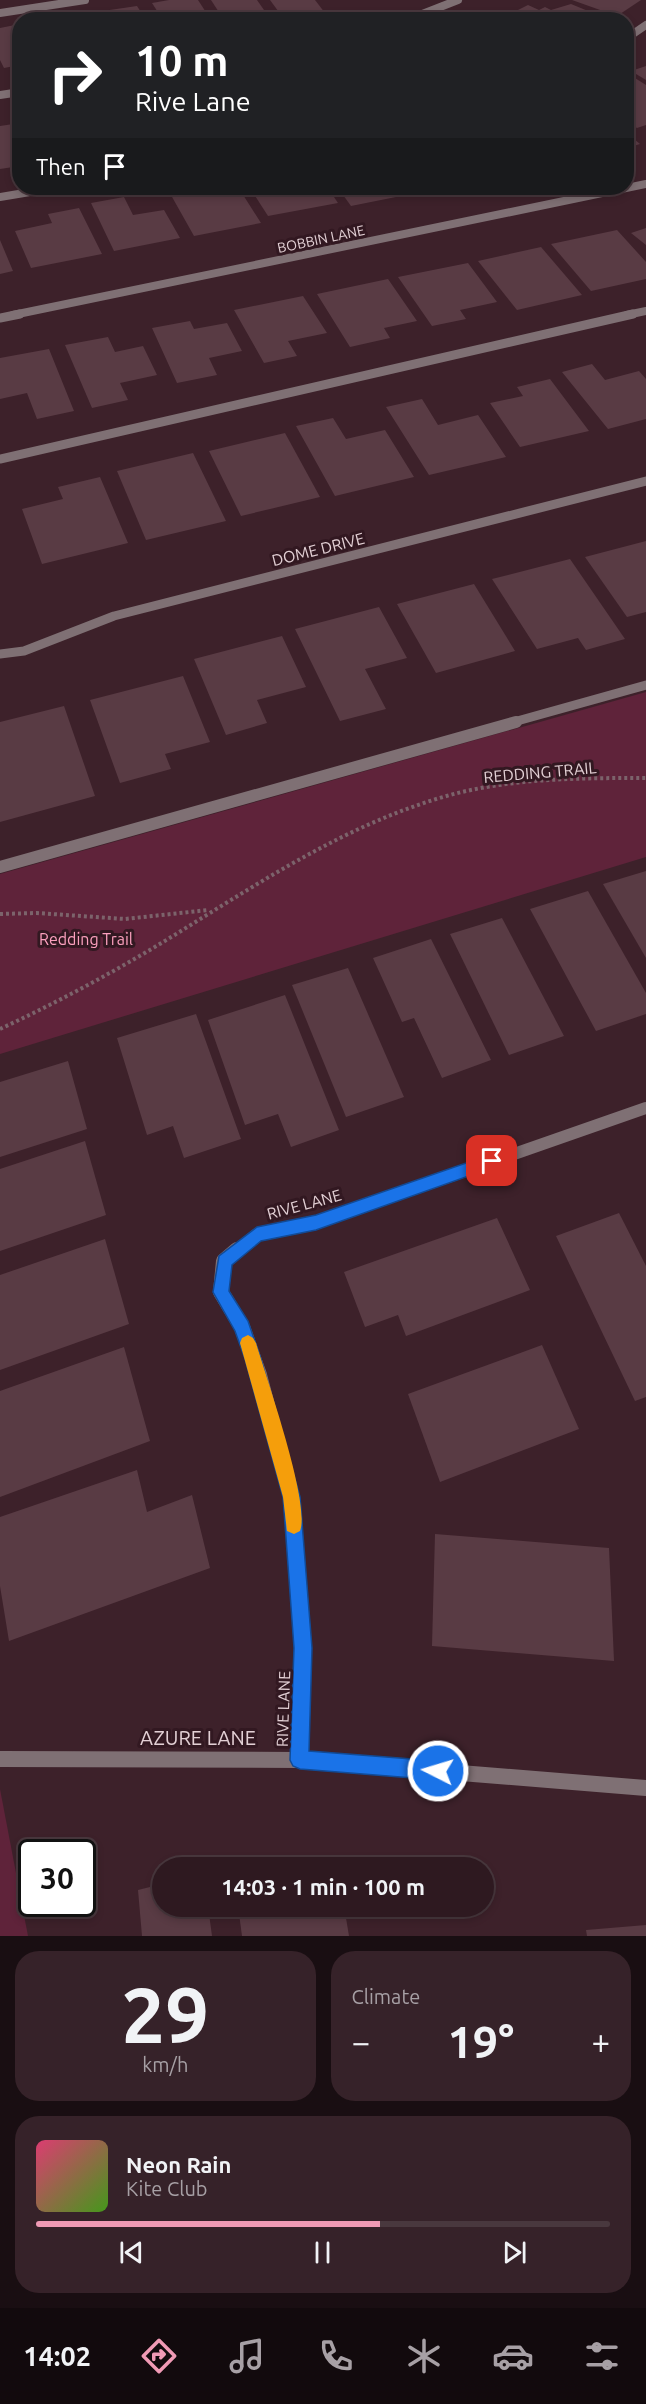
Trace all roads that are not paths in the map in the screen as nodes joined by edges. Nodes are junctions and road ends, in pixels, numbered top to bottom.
1 (85, 0) edge
2 (458, 0) edge
3 (427, 12) edge
4 (0, 13) edge
5 (593, 195) edge
6 (646, 311) edge
7 (0, 318) edge
8 (0, 459) edge
9 (646, 481) edge
10 (0, 654) edge
11 (646, 686) edge
12 (0, 867) edge
13 (646, 1108) edge
14 (0, 1759) edge
15 (300, 1760) junction
16 (646, 1788) edge

1 - 4 street
2 - 3 street
5 - 7 street, BOBBIN LANE
6 - 8 street
9 - 10 street, DOME DRIVE
11 - 12 street
13 - 15 street, RIVE LANE
14 - 15 street, AZURE LANE
15 - 16 street, AZURE LANE

